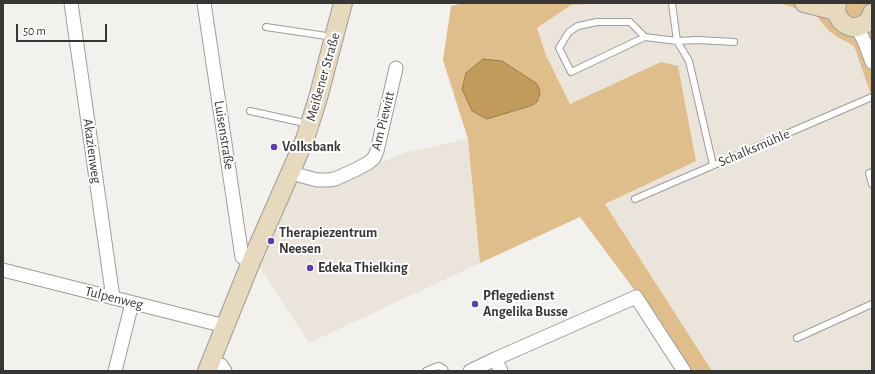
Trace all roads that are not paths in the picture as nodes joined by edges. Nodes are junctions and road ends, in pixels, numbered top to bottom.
1 (71, 3) edge
2 (204, 3) edge
3 (343, 3) edge
4 (672, 3) edge
5 (804, 3) edge
6 (837, 7) edge
7 (872, 13) edge
8 (857, 27) junction
9 (266, 28) dead end
10 (335, 37) junction
11 (645, 37) junction
12 (677, 41) junction
13 (734, 42) dead end
14 (872, 62) edge
15 (396, 68) dead end
16 (872, 97) edge
17 (250, 110) dead end
18 (310, 124) junction
19 (713, 165) junction
20 (872, 172) edge
21 (291, 173) junction
22 (872, 184) edge
23 (635, 199) dead end
24 (252, 262) junction
25 (3, 270) edge
26 (114, 298) junction
27 (132, 303) junction
28 (872, 304) edge
29 (225, 326) junction
30 (797, 338) dead end
31 (496, 359) junction
32 (215, 368) edge
33 (115, 371) edge
34 (426, 371) edge
35 (445, 371) edge
36 (470, 371) edge
37 (501, 371) edge
38 (684, 371) edge

1 - 26 street, Akazienweg
2 - 24 street, Luisenstraße
3 - 10 street, Meißener Straße
4 - 12 lane
5 - 6 street
6 - 8 street
7 - 8 street
8 - 14 street
9 - 10 lane
10 - 18 street, Meißener Straße
11 - 11 lane
11 - 12 lane
12 - 13 lane
12 - 19 lane
15 - 21 street, Am Piewitt
16 - 19 lane, Schalksmühle
17 - 18 lane
18 - 21 street, Meißener Straße
19 - 23 lane, Schalksmühle
20 - 22 lane
21 - 24 street, Meißener Straße
24 - 29 street, Meißener Straße
25 - 26 street, Tulpenweg
26 - 27 street, Tulpenweg
27 - 29 street, Tulpenweg
27 - 33 street
28 - 30 lane
29 - 32 street, Meißener Straße
31 - 36 street
31 - 37 street
31 - 38 street
34 - 35 lane

